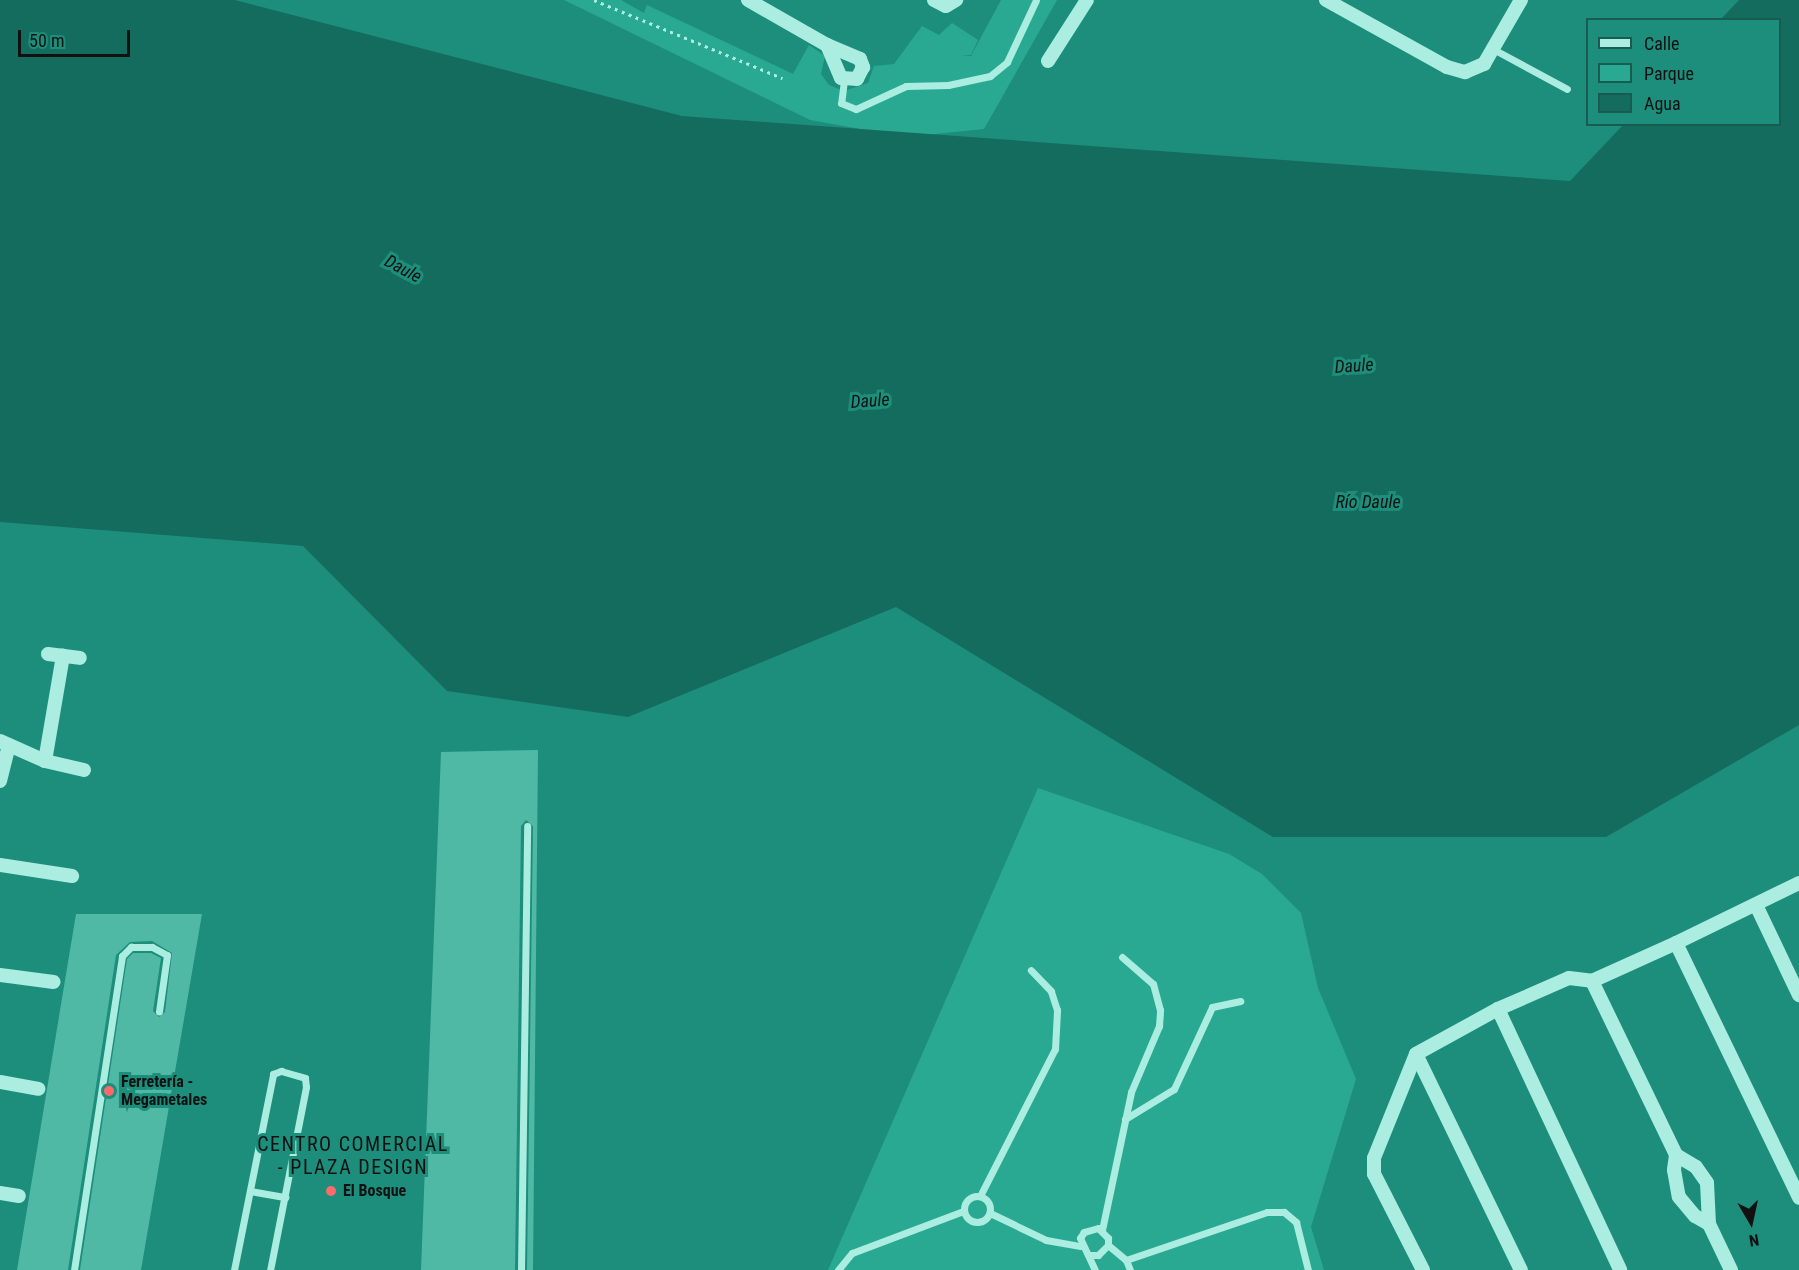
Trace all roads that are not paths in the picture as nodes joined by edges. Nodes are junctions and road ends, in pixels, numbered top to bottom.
1 (748, 0) edge
2 (934, 0) edge
3 (956, 0) edge
4 (1036, 0) edge
5 (1087, 0) edge
6 (1326, 0) edge
7 (1521, 0) edge
8 (827, 45) junction
9 (1493, 49) junction
10 (1048, 61) dead end
11 (844, 80) junction
12 (1567, 89) dead end
13 (48, 654) dead end
14 (63, 656) junction
15 (80, 658) dead end
16 (5, 743) edge
17 (45, 761) junction
18 (84, 770) dead end
19 (0, 781) edge
20 (527, 826) dead end
21 (0, 865) edge
22 (72, 876) dead end
23 (1799, 883) edge
24 (1756, 905) junction
25 (1676, 943) junction
26 (1122, 957) dead end
27 (1031, 970) dead end
28 (0, 975) edge
29 (1592, 981) junction
30 (54, 982) dead end
31 (1799, 995) edge
32 (1240, 1001) dead end
33 (1498, 1009) junction
34 (159, 1011) dead end
35 (1416, 1054) junction
36 (0, 1082) edge
37 (38, 1089) dead end
38 (1125, 1119) junction
39 (1676, 1155) junction
40 (250, 1191) junction
41 (0, 1193) edge
42 (19, 1196) dead end
43 (980, 1196) junction
44 (285, 1197) junction
45 (1799, 1198) edge
46 (963, 1211) junction
47 (990, 1213) junction
48 (1709, 1224) junction
49 (1101, 1230) junction
50 (1108, 1245) junction
51 (1080, 1246) junction
52 (1090, 1255) junction
53 (1126, 1260) junction
54 (74, 1270) edge
55 (234, 1270) edge
56 (270, 1270) edge
57 (521, 1270) edge
58 (838, 1270) edge
59 (1095, 1270) edge
60 (1130, 1270) edge
61 (1308, 1270) edge
62 (1423, 1270) edge
63 (1521, 1270) edge
64 (1620, 1270) edge
65 (1731, 1270) edge

1 - 8 street
2 - 3 street
4 - 11 lane
5 - 10 street
6 - 9 street
7 - 9 street
8 - 11 street
8 - 11 street
9 - 12 lane
13 - 14 street
14 - 15 street
14 - 17 street
16 - 17 street
16 - 19 street
17 - 18 street
20 - 57 lane
21 - 22 street
23 - 24 street
24 - 25 street
24 - 31 street
25 - 29 street
25 - 45 street
26 - 38 lane
27 - 43 lane
28 - 30 street
29 - 33 street
29 - 39 street
32 - 38 lane
33 - 35 street
33 - 64 street
34 - 54 lane
35 - 62 street
35 - 63 street
36 - 37 street
38 - 49 lane
39 - 48 street
39 - 48 street
40 - 44 lane
40 - 44 lane
40 - 55 lane
41 - 42 street
43 - 46 lane
43 - 47 lane
44 - 56 lane
46 - 47 lane
46 - 58 lane
47 - 51 lane
48 - 65 street
49 - 50 lane
49 - 51 lane
50 - 52 lane
50 - 53 lane
51 - 52 lane
52 - 59 lane
53 - 60 lane
53 - 61 lane

